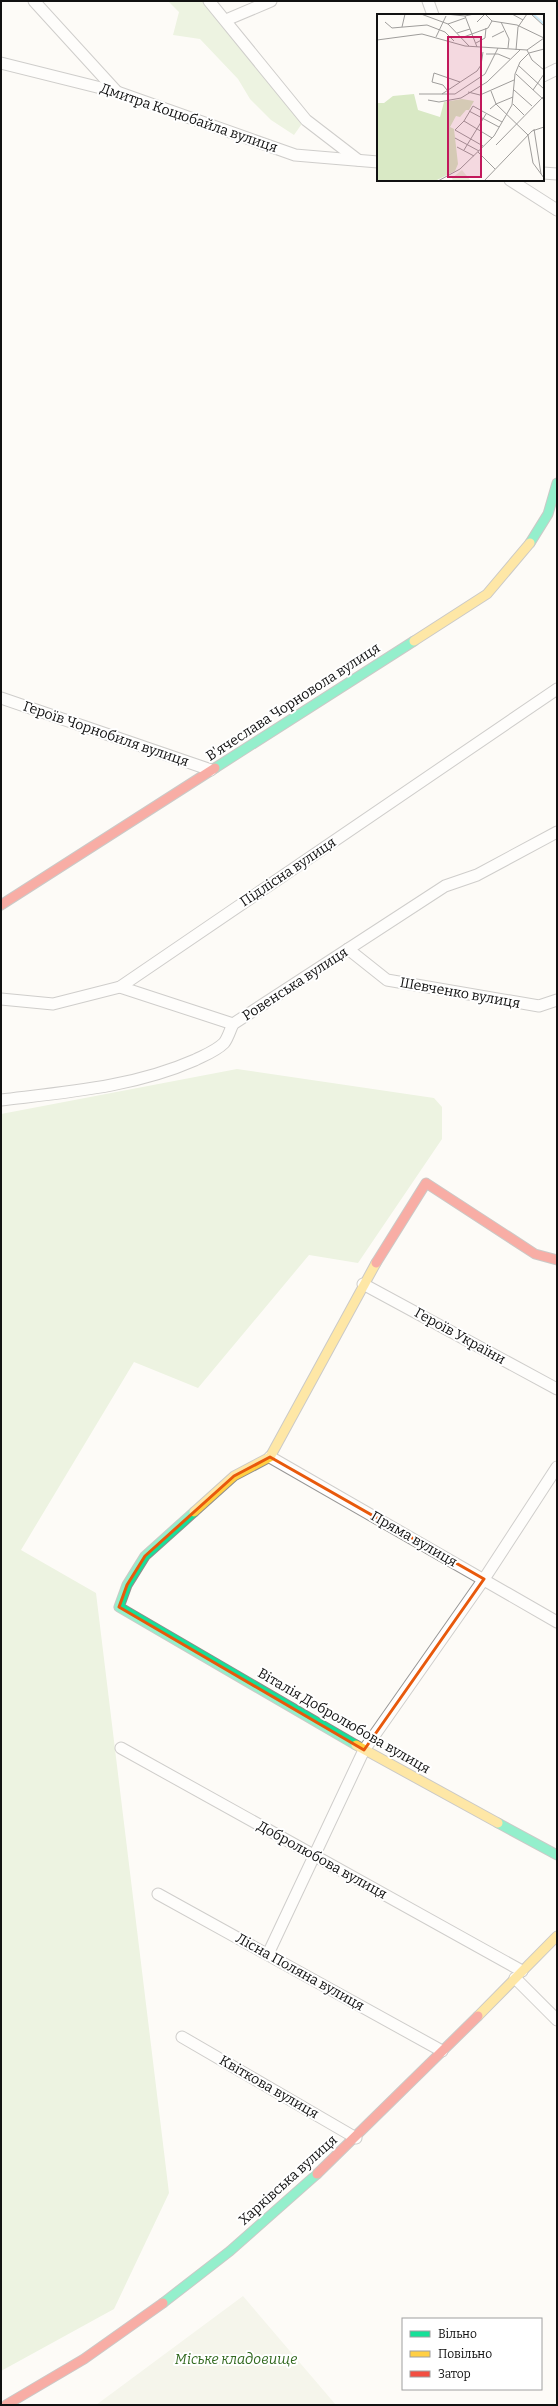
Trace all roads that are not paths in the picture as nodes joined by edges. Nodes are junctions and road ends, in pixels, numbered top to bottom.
1 (34, 1) edge
2 (209, 1) edge
3 (271, 1) edge
4 (428, 1) edge
5 (434, 14) edge
6 (226, 20) junction
7 (1, 63) edge
8 (557, 69) edge
9 (544, 76) edge
10 (117, 92) junction
11 (359, 161) junction
12 (377, 162) edge
13 (544, 173) edge
14 (557, 174) edge
15 (512, 181) edge
16 (557, 210) edge
17 (557, 483) edge
18 (557, 689) edge
19 (1, 698) edge
20 (211, 770) junction
21 (557, 832) edge
22 (1, 905) edge
23 (348, 949) junction
24 (120, 987) junction
25 (1, 999) edge
26 (557, 1000) edge
27 (233, 1024) junction
28 (1, 1100) edge
29 (557, 1260) edge
30 (363, 1284) junction
31 (557, 1389) edge
32 (270, 1457) junction
33 (557, 1466) edge
34 (484, 1579) junction
35 (557, 1622) edge
36 (121, 1748) dead end
37 (364, 1750) junction
38 (557, 1855) edge
39 (316, 1856) junction
40 (158, 1894) dead end
41 (557, 1936) edge
42 (268, 1954) junction
43 (519, 1975) junction
44 (557, 2020) edge
45 (182, 2037) dead end
46 (442, 2051) junction
47 (356, 2138) junction
48 (6, 2405) edge

1 - 10 street
2 - 6 street
3 - 6 street
4 - 5 street
6 - 11 street
7 - 10 street, Дмитра Коцюбайла вулиця
8 - 9 street
10 - 11 street, Дмитра Коцюбайла вулиця
11 - 12 street, Дмитра Коцюбайла вулиця
13 - 14 street
15 - 16 street
17 - 20 street, В'ячеслава Чорновола вулиця
18 - 24 street, Підлісна вулиця
19 - 20 street, Героїв Чорнобиля вулиця
20 - 22 street, В'ячеслава Чорновола вулиця
21 - 23 street, Ровенська вулиця
23 - 26 street, Шевченко вулиця
23 - 27 street, Ровенська вулиця
24 - 25 street, Підлісна вулиця
24 - 27 street
27 - 28 street, Ровенська вулиця
29 - 30 street
30 - 31 street, Героїв України
30 - 32 street
32 - 34 street, Пряма вулиця
32 - 37 street, Віталія Добролюбова вулиця
33 - 34 street
34 - 35 street, Пряма вулиця
34 - 37 street
36 - 39 street, Добролюбова вулиця
37 - 38 street, Віталія Добролюбова вулиця
37 - 39 street
39 - 42 street
39 - 43 street, Добролюбова вулиця
40 - 42 street, Лісна Поляна вулиця
41 - 43 street, Харківська вулиця
42 - 46 street, Лісна Поляна вулиця
43 - 44 street, Добролюбова вулиця
43 - 46 street, Харківська вулиця
45 - 47 street, Квіткова вулиця
46 - 47 street, Харківська вулиця
47 - 48 street, Харківська вулиця

